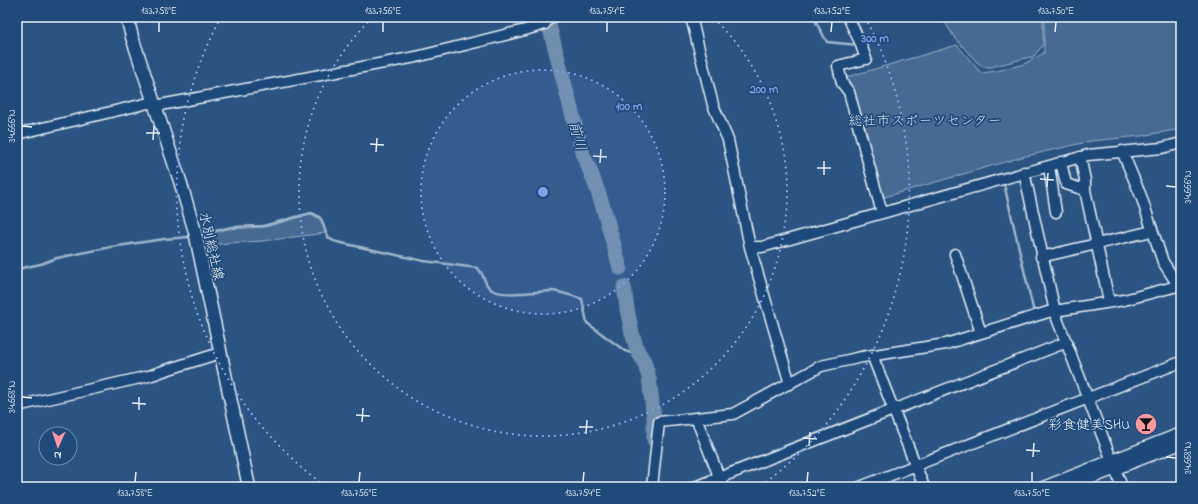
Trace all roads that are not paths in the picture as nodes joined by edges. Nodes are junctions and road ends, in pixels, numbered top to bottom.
1 (127, 17) edge
2 (692, 17) edge
3 (848, 17) edge
4 (550, 18) edge
5 (154, 104) junction
6 (17, 134) edge
7 (1181, 143) edge
8 (1122, 151) junction
9 (1080, 157) junction
10 (1061, 162) junction
11 (1048, 166) junction
12 (1024, 172) junction
13 (1085, 190) junction
14 (1056, 212) dead end
15 (882, 213) junction
16 (1152, 231) junction
17 (1097, 244) junction
18 (750, 247) junction
19 (955, 254) dead end
20 (1041, 257) junction
21 (1178, 285) edge
22 (1109, 300) junction
23 (1053, 309) junction
24 (980, 330) junction
25 (1067, 342) junction
26 (220, 353) junction
27 (872, 355) junction
28 (1181, 362) edge
29 (789, 381) junction
30 (1088, 398) junction
31 (17, 406) edge
32 (893, 410) junction
33 (696, 418) junction
34 (1181, 433) edge
35 (1181, 444) edge
36 (918, 465) junction
37 (1114, 465) junction
38 (720, 477) edge
39 (249, 487) edge
40 (652, 487) edge
41 (696, 487) edge
42 (860, 487) edge
43 (924, 487) edge
44 (1043, 487) edge
45 (1069, 487) edge
46 (1122, 487) edge

1 - 5 main road, 水別総社線
2 - 18 street
3 - 15 street
4 - 5 street
5 - 6 street
5 - 26 main road, 水別総社線
7 - 8 street
8 - 9 street
8 - 16 street
9 - 10 street
9 - 13 street
10 - 11 street
10 - 13 street
11 - 12 street
11 - 14 street
12 - 15 street
12 - 20 street
13 - 17 street
15 - 18 street
16 - 17 street
16 - 21 street
17 - 20 street
17 - 22 street
18 - 29 street
19 - 24 street
20 - 23 street
21 - 22 street
22 - 23 street
23 - 24 street
23 - 25 street
24 - 27 street
25 - 30 street
25 - 32 street
26 - 31 street
26 - 39 main road, 水別総社線
27 - 29 street
27 - 32 street
28 - 30 street
29 - 33 street
30 - 36 street
30 - 37 street
32 - 36 street
32 - 38 street
33 - 38 street
33 - 40 street
34 - 37 street
35 - 37 street
36 - 42 street
36 - 43 street
37 - 44 street
37 - 45 street
37 - 46 street
38 - 41 street

